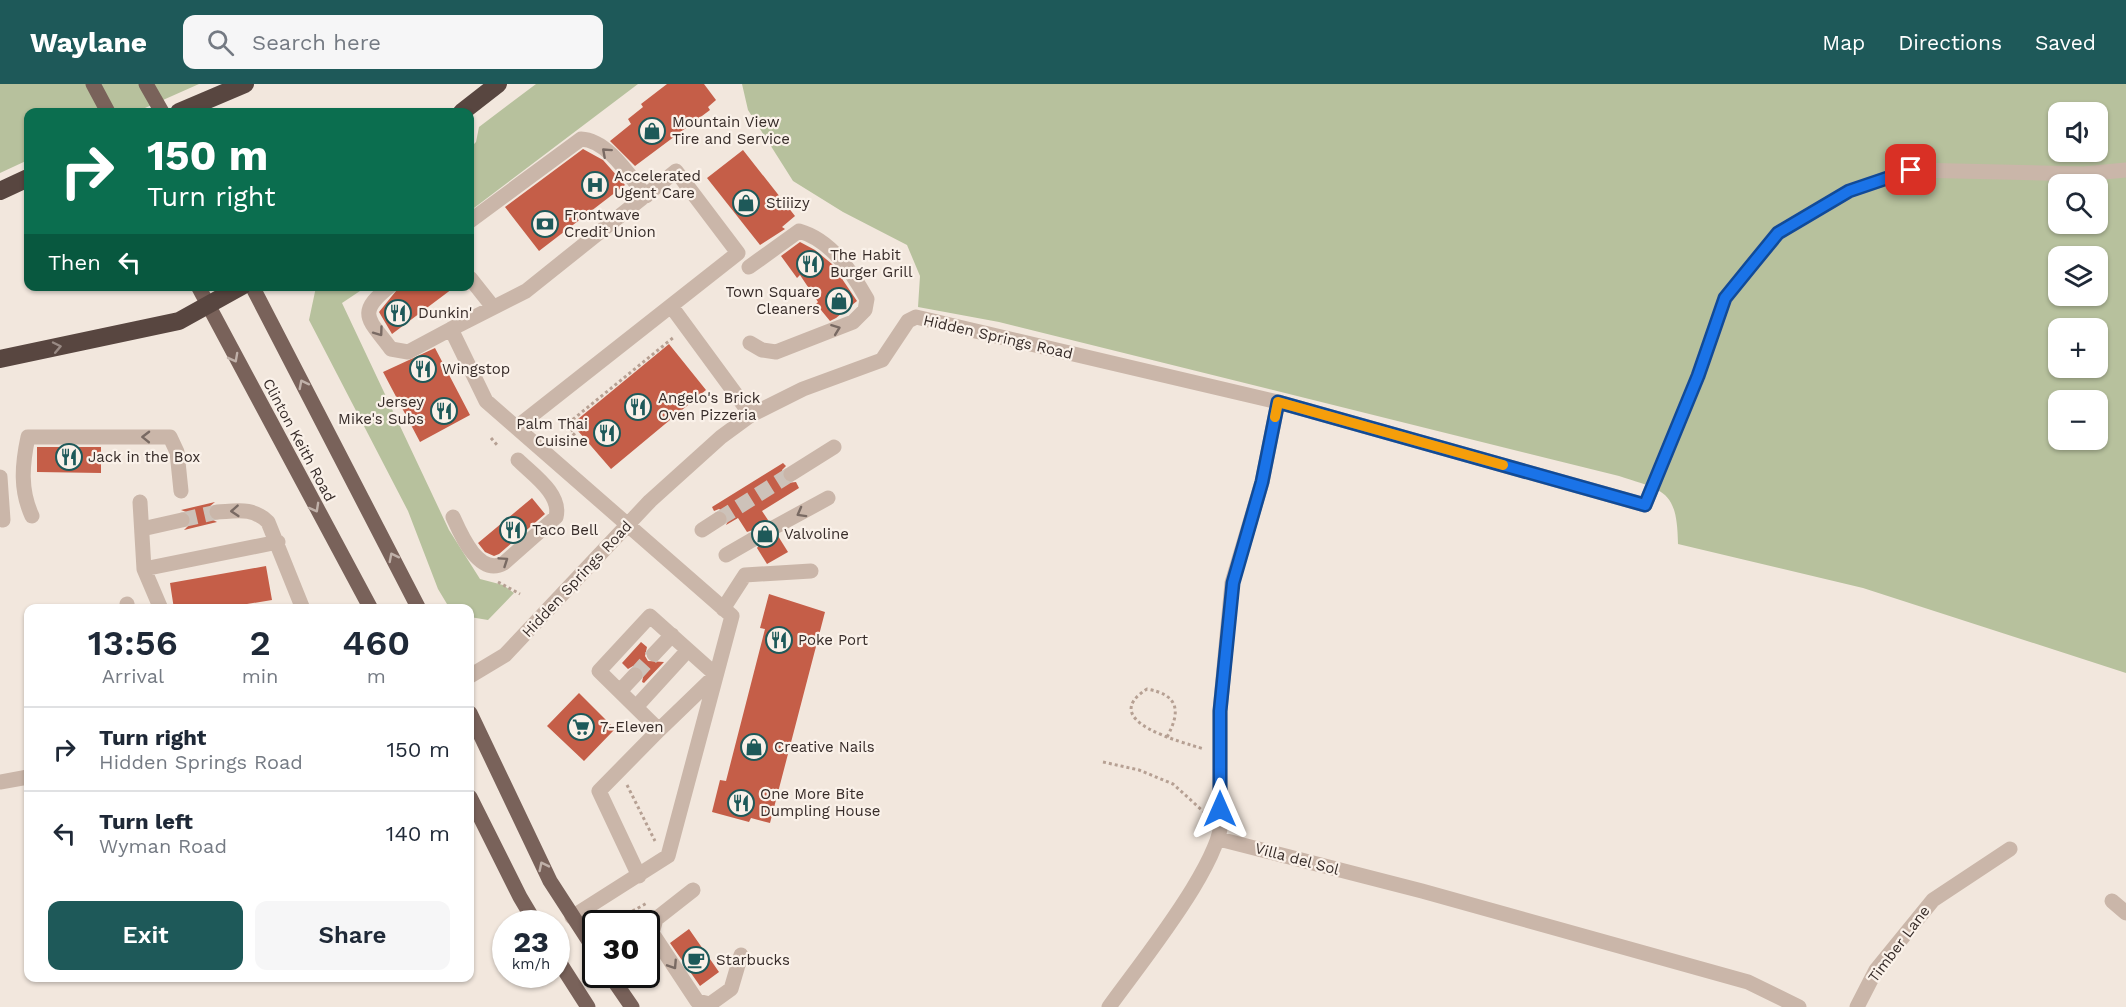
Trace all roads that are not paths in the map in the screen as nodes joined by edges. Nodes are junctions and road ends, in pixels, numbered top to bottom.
1 (93, 84) edge
2 (146, 84) edge
3 (245, 84) edge
4 (498, 84) edge
5 (106, 108) edge
6 (160, 108) edge
7 (188, 108) edge
8 (467, 108) edge
9 (2126, 170) edge
10 (24, 180) edge
11 (0, 191) edge
12 (646, 195) junction
13 (474, 218) edge
14 (749, 267) dead end
15 (474, 283) edge
16 (200, 291) edge
17 (233, 291) edge
18 (255, 291) edge
19 (384, 291) edge
20 (207, 306) junction
21 (671, 306) junction
22 (493, 307) junction
23 (450, 329) junction
24 (750, 343) dead end
25 (0, 359) edge
26 (1278, 402) junction
27 (751, 415) junction
28 (517, 427) junction
29 (834, 447) dead end
30 (518, 460) dead end
31 (791, 474) tunnel mouth
32 (0, 477) edge
33 (181, 491) dead end
34 (828, 498) dead end
35 (140, 502) dead end
36 (217, 512) tunnel mouth
37 (32, 516) dead end
38 (453, 517) dead end
39 (719, 519) tunnel mouth
40 (3, 520) dead end
41 (182, 520) tunnel mouth
42 (629, 524) junction
43 (773, 528) tunnel mouth
44 (142, 530) junction
45 (702, 530) dead end
46 (752, 540) tunnel mouth
47 (278, 542) junction
48 (726, 555) dead end
49 (144, 569) junction
50 (811, 571) dead end
51 (159, 604) edge
52 (301, 604) edge
53 (368, 604) edge
54 (417, 604) edge
55 (723, 609) junction
56 (672, 635) junction
57 (688, 650) junction
58 (654, 654) tunnel mouth
59 (474, 674) edge
60 (635, 675) tunnel mouth
61 (716, 675) junction
62 (620, 691) junction
63 (636, 707) junction
64 (474, 721) edge
65 (659, 730) junction
66 (24, 778) edge
67 (0, 782) edge
68 (474, 805) edge
69 (1220, 838) junction
70 (2010, 849) dead end
71 (639, 876) junction
72 (693, 890) dead end
73 (2112, 901) dead end
74 (528, 910) edge
75 (2126, 913) edge
76 (572, 917) junction
77 (582, 932) edge
78 (741, 955) dead end
79 (570, 979) edge
80 (619, 988) edge
81 (588, 1007) edge
82 (632, 1007) edge
83 (1109, 1007) edge
84 (1799, 1007) edge
85 (1857, 1007) edge

1 - 5 main road
2 - 6 main road
3 - 7 highway
4 - 8 highway
9 - 26 street, Hidden Springs Road
10 - 11 highway
12 -> 13 street
12 - 21 street
12 - 22 street
24 -> 14 street
15 - 22 street
16 - 20 main road, Clinton Keith Road
17 - 20 highway
54 -> 18 main road, Clinton Keith Road
19 -> 23 street
25 -> 20 highway
20 -> 53 main road, Clinton Keith Road
21 - 27 street
21 - 28 street
22 - 23 street
23 - 28 street
26 - 27 street, Hidden Springs Road
26 - 69 street
27 - 42 street, Hidden Springs Road
28 - 42 street
29 - 31 street
38 -> 30 street
32 - 40 street
33 -> 37 street
34 -> 43 street
35 - 44 street
47 -> 36 street
39 - 45 street
41 - 44 street
42 - 55 street
42 - 59 street, Hidden Springs Road
44 - 49 street
46 - 48 street
47 - 49 street
47 - 52 street
49 - 51 street
50 - 55 street
55 - 61 street
56 - 57 street
56 - 58 street
56 - 62 street
57 - 61 street
57 - 63 street
60 - 62 street
61 - 65 street
61 - 71 street
62 - 63 street
63 - 65 street
76 -> 64 main road
65 - 71 street
66 - 67 street
68 - 74 main road
69 - 83 street
69 - 84 street, Villa del Sol
70 - 85 street, Timber Lane
71 - 76 street
72 -> 78 street
73 - 75 street
76 - 77 main road
79 - 81 main road
80 - 82 main road

